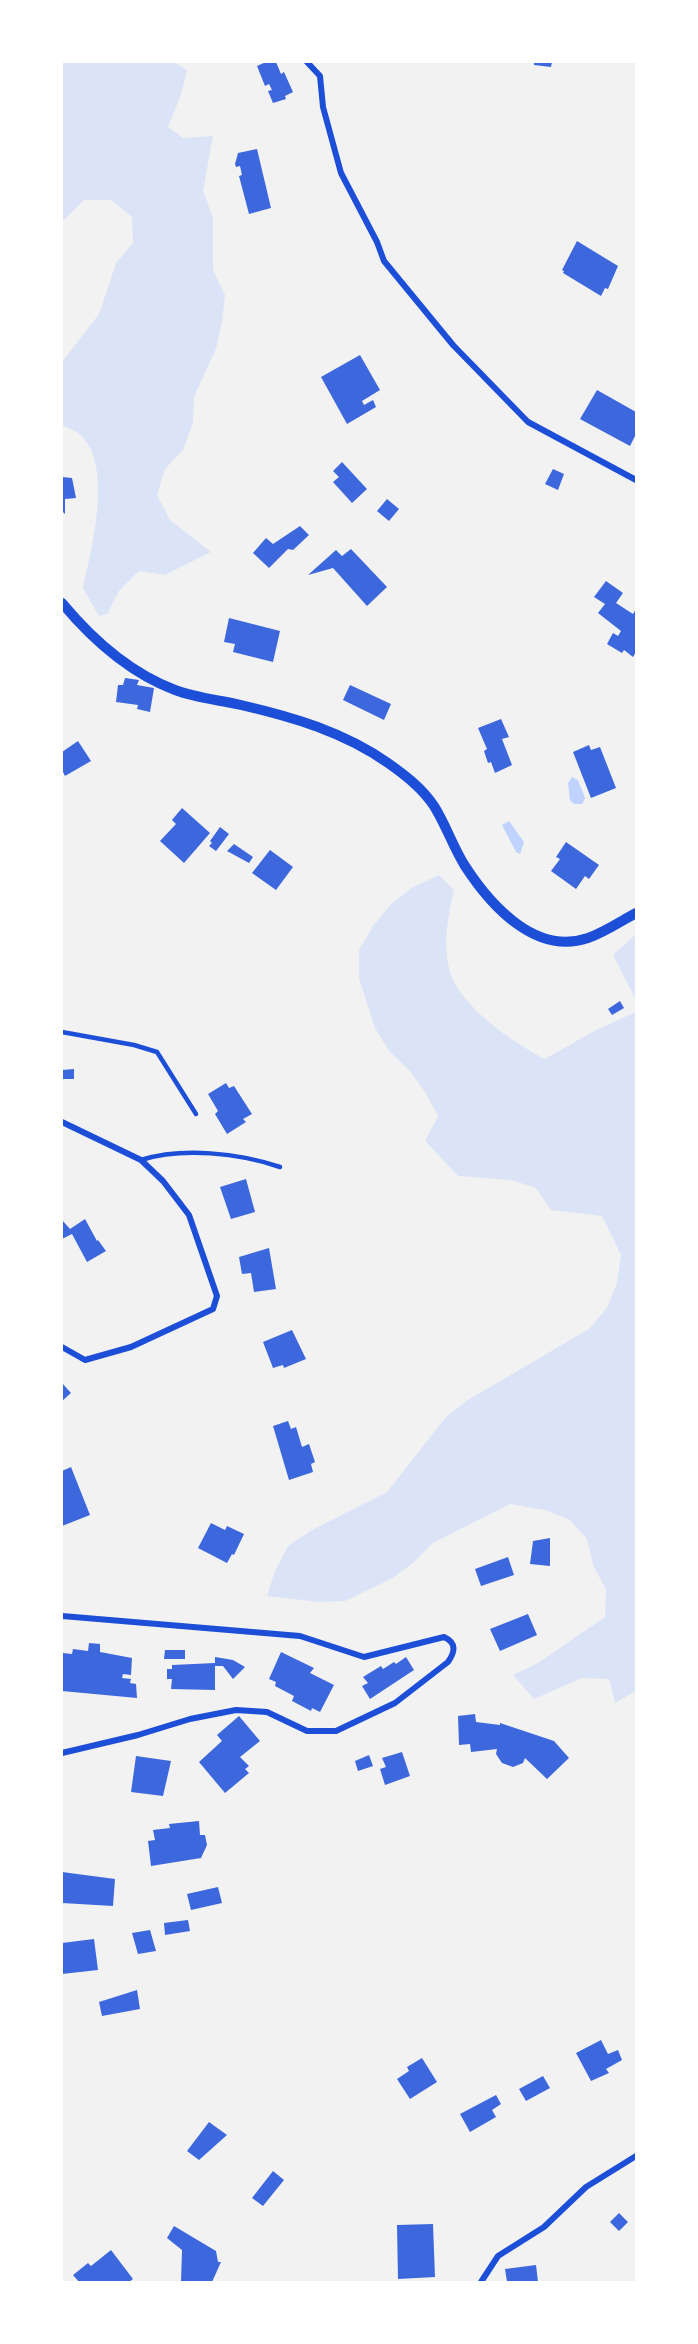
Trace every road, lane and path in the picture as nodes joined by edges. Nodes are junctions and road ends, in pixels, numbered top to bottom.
1 (307, 62) edge
2 (636, 480) edge
3 (62, 603) edge
4 (636, 913) edge
5 (62, 1032) edge
6 (196, 1114) dead end
7 (62, 1122) edge
8 (141, 1160) junction
9 (280, 1167) dead end
10 (62, 1347) edge
11 (62, 1616) edge
12 (62, 1753) edge
13 (636, 2156) edge
14 (481, 2283) edge

1 - 2 street
3 - 4 street
5 - 6 lane
7 - 8 street
8 - 9 lane
8 - 10 street
11 - 12 street
13 - 14 street

